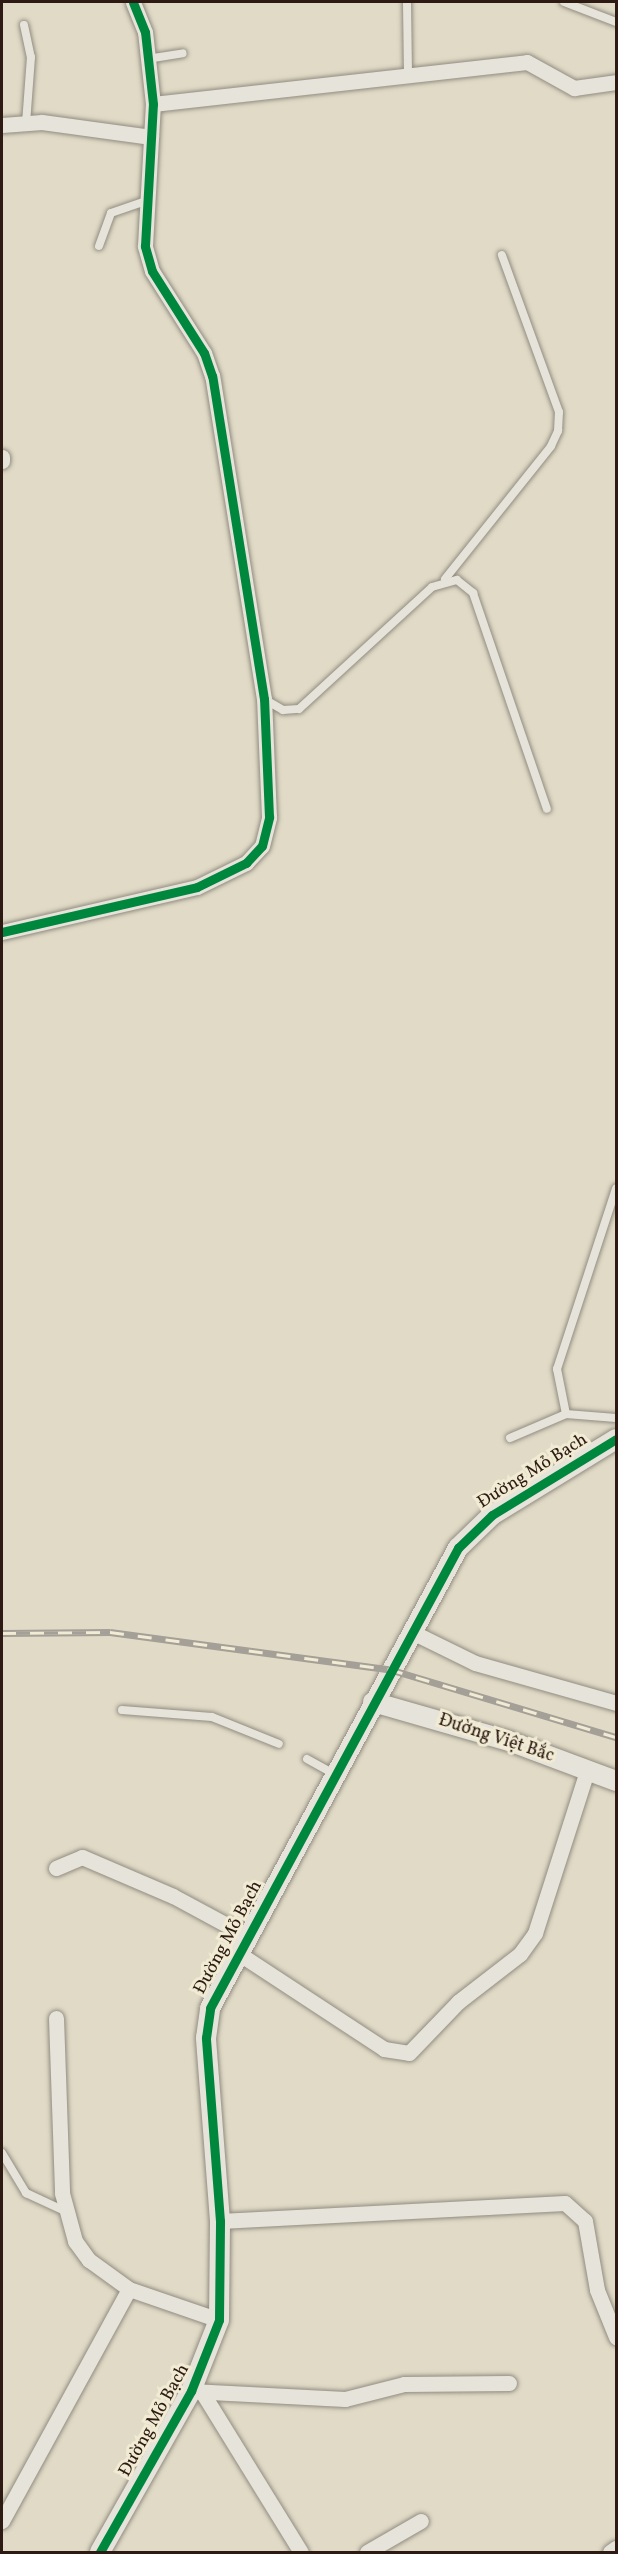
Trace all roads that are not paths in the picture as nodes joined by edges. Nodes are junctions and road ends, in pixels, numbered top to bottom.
1 (133, 2) edge
2 (407, 2) edge
3 (564, 2) edge
4 (616, 22) edge
5 (24, 25) dead end
6 (183, 53) dead end
7 (147, 59) junction
8 (408, 73) junction
9 (616, 82) edge
10 (153, 104) junction
11 (26, 123) junction
12 (2, 125) edge
13 (151, 136) junction
14 (146, 201) junction
15 (99, 246) dead end
16 (501, 255) dead end
17 (445, 579) junction
18 (264, 699) junction
19 (547, 809) dead end
20 (2, 932) edge
21 (616, 1188) edge
22 (567, 1414) junction
23 (616, 1418) edge
24 (510, 1437) dead end
25 (616, 1439) edge
26 (410, 1630) junction
27 (373, 1702) junction
28 (616, 1703) edge
29 (122, 1710) dead end
30 (279, 1744) dead end
31 (307, 1759) dead end
32 (587, 1771) junction
33 (335, 1774) junction
34 (616, 1781) edge
35 (56, 1868) dead end
36 (242, 1945) junction
37 (56, 2018) dead end
38 (2, 2153) edge
39 (65, 2211) junction
40 (219, 2221) junction
41 (129, 2289) junction
42 (219, 2320) junction
43 (616, 2337) edge
44 (509, 2383) dead end
45 (197, 2391) junction
46 (420, 2521) dead end
47 (2, 2522) edge
48 (616, 2548) edge
49 (100, 2553) edge
50 (301, 2553) edge
51 (367, 2553) edge
52 (610, 2553) edge

1 - 7 street
2 - 8 lane
3 - 4 lane
5 - 11 lane
6 - 7 lane
7 - 10 street
8 - 9 street
8 - 10 street
10 - 13 street
11 - 12 street
11 - 13 street
13 - 14 street
14 - 15 lane
14 - 18 street
16 - 17 lane
17 - 18 lane
17 - 19 lane
18 - 20 street
21 - 22 lane
22 - 23 lane
22 - 24 lane
25 - 26 street, Đường Mỏ Bạch
26 - 27 street, Đường Mỏ Bạch
26 - 28 street
27 - 32 street, Đường Việt Bắc
27 - 33 street, Đường Mỏ Bạch
29 - 30 lane
31 - 33 lane
32 - 34 street, Đường Việt Bắc
32 - 36 street
33 - 36 street, Đường Mỏ Bạch
35 - 36 street
36 - 40 street, Đường Mỏ Bạch
37 - 39 street
38 - 39 lane
39 - 41 street
40 - 42 street, Đường Mỏ Bạch
40 - 43 street
41 - 42 street
41 - 47 street
42 - 45 street, Đường Mỏ Bạch
44 - 45 street
45 - 49 street, Đường Mỏ Bạch
45 - 50 street
46 - 51 street
48 - 52 street

